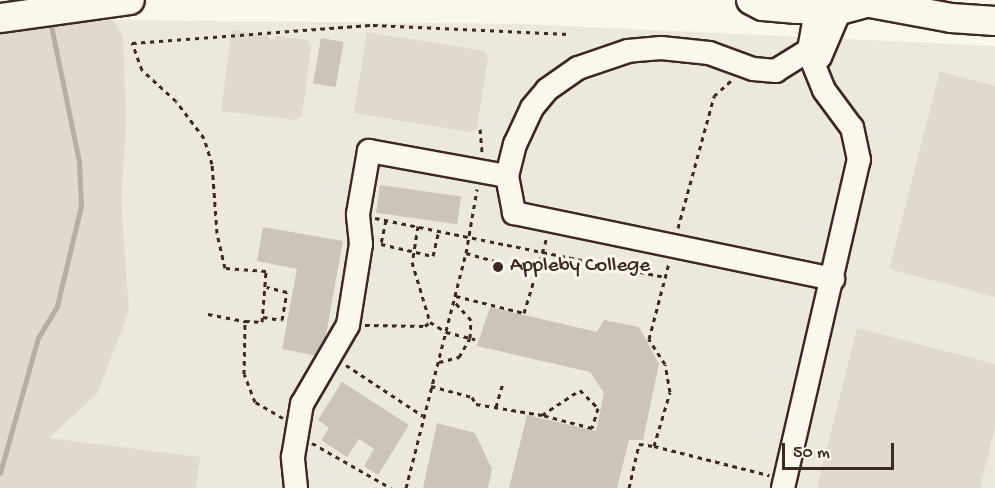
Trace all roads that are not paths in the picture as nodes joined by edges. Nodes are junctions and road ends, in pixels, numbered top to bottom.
1 (130, 0) edge
2 (751, 0) edge
3 (838, 4) edge
4 (0, 18) edge
5 (995, 21) edge
6 (811, 55) junction
7 (507, 176) junction
8 (833, 279) junction
9 (781, 482) edge
10 (297, 488) edge

1 - 4 main road
2 - 3 main road
3 - 5 main road
3 - 6 street
6 - 7 street
6 - 8 street
7 - 8 street
7 - 10 street
8 - 9 street

